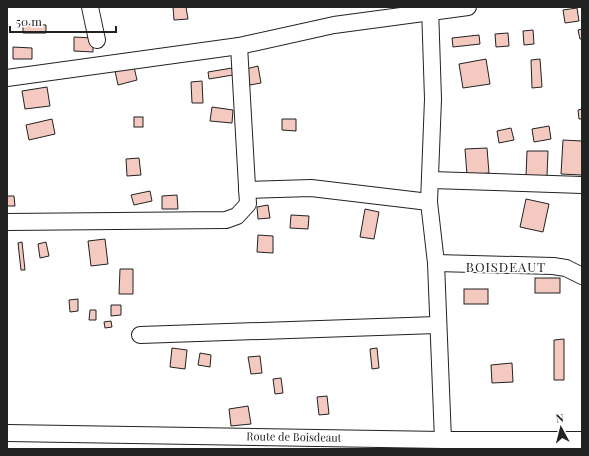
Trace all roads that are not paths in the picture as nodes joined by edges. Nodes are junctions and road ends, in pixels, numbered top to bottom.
1 (90, 7) edge
2 (468, 7) edge
3 (430, 9) edge
4 (97, 40) dead end
5 (239, 46) junction
6 (7, 78) edge
7 (431, 180) junction
8 (582, 185) edge
9 (247, 190) junction
10 (429, 202) junction
11 (7, 222) edge
12 (436, 263) junction
13 (582, 276) edge
14 (437, 325) junction
15 (140, 335) dead end
16 (7, 433) edge
17 (443, 440) junction
18 (582, 440) edge

1 - 4 street
2 - 3 street
3 - 5 street
3 - 7 street
5 - 6 street
5 - 9 street
7 - 8 street
7 - 10 street
9 - 10 street
9 - 11 street
10 - 12 street
12 - 13 street
12 - 14 street
14 - 15 street
14 - 17 street
16 - 17 street, Route de Boisdeaut
17 - 18 street, Route de Boisdeaut

